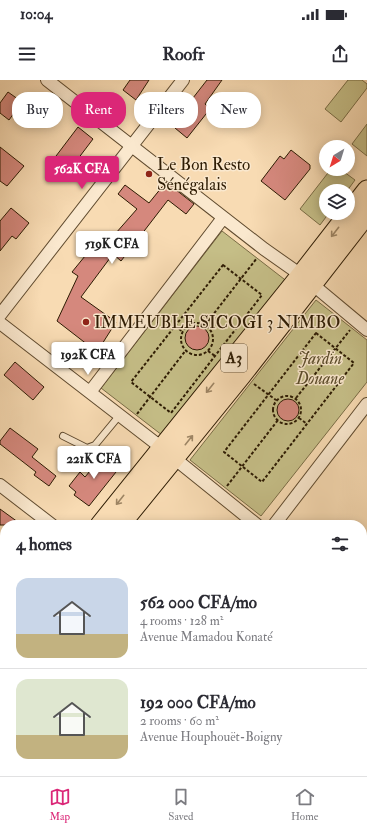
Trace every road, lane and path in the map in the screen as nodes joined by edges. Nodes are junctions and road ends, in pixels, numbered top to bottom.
1 (47, 80) edge
2 (183, 80) edge
3 (132, 146) junction
4 (367, 190) edge
5 (367, 214) edge
6 (224, 218) junction
7 (264, 249) junction
8 (241, 279) junction
9 (307, 280) junction
10 (0, 314) edge
11 (357, 322) junction
12 (0, 323) edge
13 (206, 325) junction
14 (175, 326) junction
15 (367, 330) edge
16 (183, 332) junction
17 (335, 348) junction
18 (186, 350) junction
19 (242, 374) junction
20 (90, 392) junction
21 (268, 394) junction
22 (150, 397) junction
23 (296, 398) junction
24 (276, 401) junction
25 (367, 404) edge
26 (119, 416) junction
27 (299, 418) junction
28 (278, 420) junction
29 (130, 424) junction
30 (307, 424) junction
31 (63, 436) dead end
32 (168, 453) junction
33 (242, 466) junction
34 (0, 484) edge
35 (220, 495) junction
36 (46, 520) edge
37 (105, 520) edge
38 (123, 520) edge
39 (251, 520) edge
40 (278, 520) edge

1 - 3 street
2 - 3 street
3 - 6 street
3 - 10 street
4 -> 9 highway, A3
5 - 9 highway, A3
6 - 7 street
6 - 20 street
7 - 8 path
7 - 9 street
8 - 13 path
8 - 14 path
8 - 22 path
9 - 11 street
9 - 19 highway, A3
9 -> 32 highway, A3
11 - 15 street
11 - 17 path
12 - 20 street
13 - 16 path
13 - 18 path
14 - 16 path
14 - 22 path
16 - 18 path
17 - 21 path
17 - 23 path
17 - 30 path
18 - 22 path
19 - 21 path
32 -> 19 highway, A3
20 - 26 street
21 - 24 path
21 - 33 path
22 - 29 path
23 - 24 path
23 - 27 path
24 - 28 path
25 - 40 street
26 - 29 street
26 - 31 lane
27 - 28 path
27 - 30 path
28 - 33 path
29 - 32 street
30 - 33 path
32 - 35 street
32 -> 37 highway, A3
32 - 38 highway, A3
33 - 35 path
34 - 36 street
35 - 39 street

